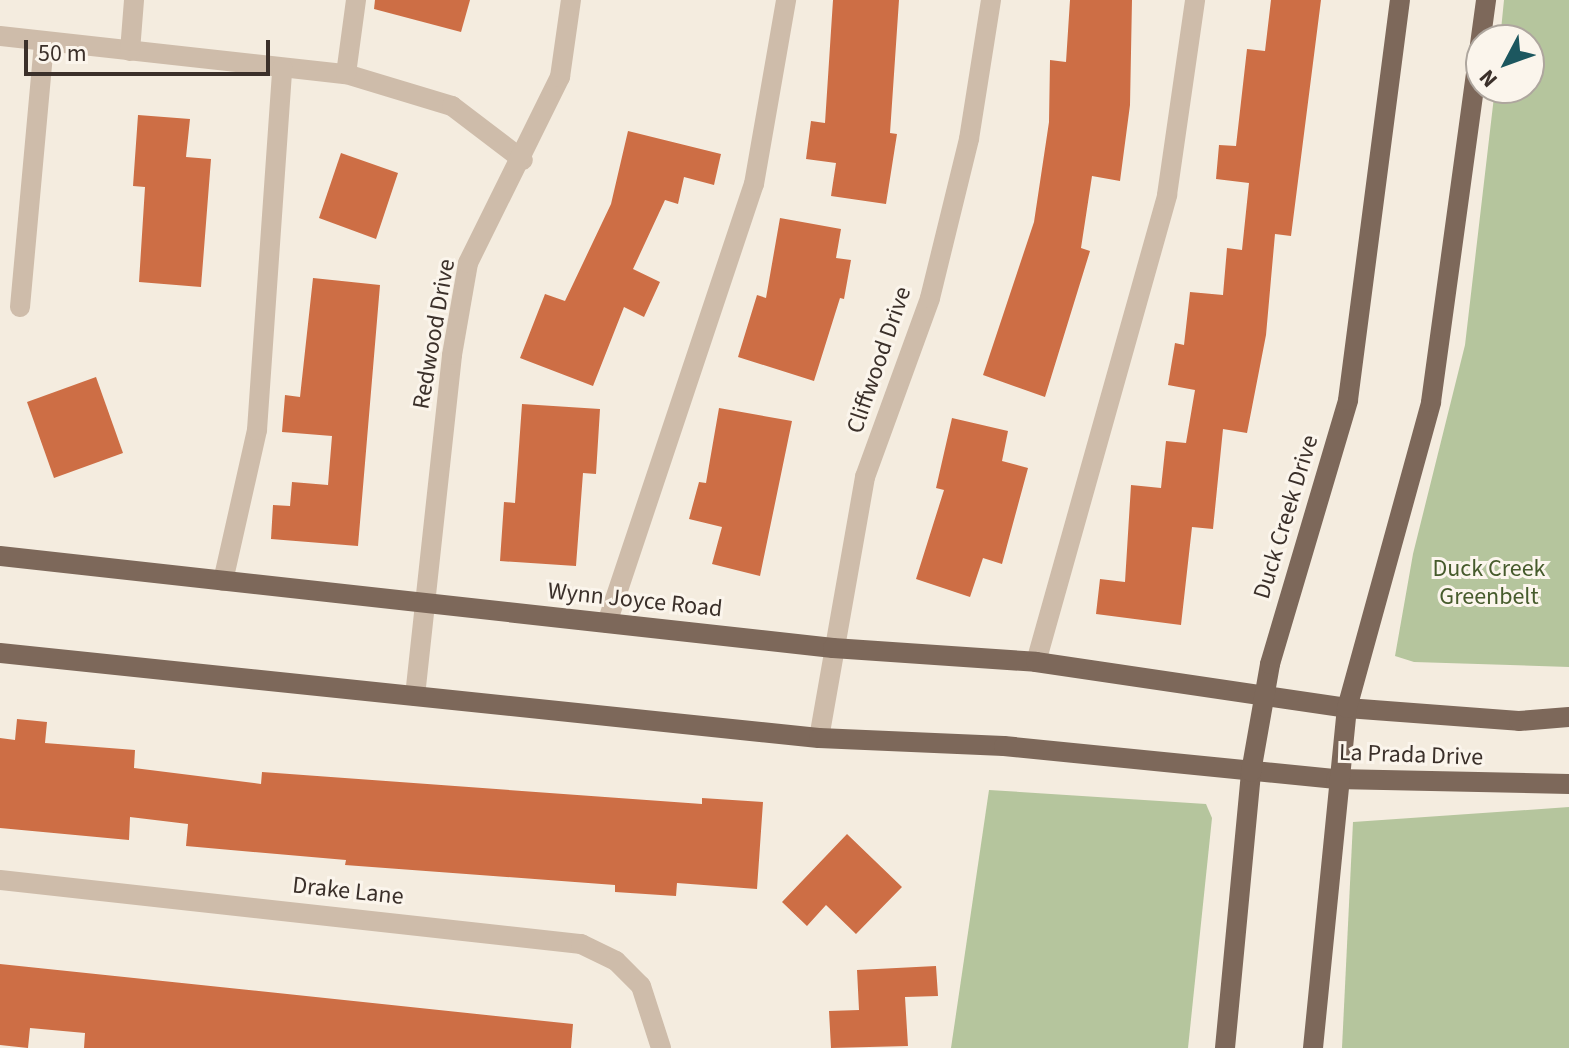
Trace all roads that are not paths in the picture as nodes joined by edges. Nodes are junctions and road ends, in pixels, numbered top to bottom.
1 (134, 0) edge
2 (356, 0) edge
3 (571, 0) edge
4 (786, 0) edge
5 (991, 0) edge
6 (1195, 0) edge
7 (1400, 0) edge
8 (1486, 0) edge
9 (0, 36) edge
10 (44, 41) junction
11 (130, 51) junction
12 (282, 68) junction
13 (346, 74) junction
14 (523, 160) junction
15 (20, 307) dead end
16 (0, 556) edge
17 (223, 581) junction
18 (427, 603) junction
19 (607, 623) junction
20 (833, 648) junction
21 (0, 653) edge
22 (1036, 662) junction
23 (415, 696) junction
24 (1264, 697) junction
25 (1347, 708) junction
26 (1569, 717) edge
27 (819, 738) junction
28 (1251, 772) junction
29 (1336, 779) junction
30 (1569, 784) edge
31 (0, 880) edge
32 (661, 1048) edge
33 (1225, 1048) edge
34 (1313, 1048) edge

1 - 11 street
2 - 13 street
3 - 14 street, Redwood Drive
4 - 19 street
5 - 20 street, Cliffwood Drive
6 - 22 street
7 - 24 main road, Duck Creek Drive
8 - 25 main road
9 - 10 street
10 - 11 street
10 - 15 street
11 - 12 street
12 - 13 street
12 - 17 street
13 - 14 street
14 - 18 street, Redwood Drive
16 - 17 main road, Wynn Joyce Road
17 - 18 main road, Wynn Joyce Road
18 - 19 main road, Wynn Joyce Road
18 - 23 street, Redwood Drive
19 - 20 main road, Wynn Joyce Road
20 - 22 main road, Wynn Joyce Road
20 - 27 street, Cliffwood Drive
21 - 23 main road
22 - 24 main road, Wynn Joyce Road
23 - 27 main road
24 - 25 main road, La Prada Drive
24 - 28 main road, Duck Creek Drive
25 - 26 main road, La Prada Drive
25 - 29 main road
27 - 28 main road
28 - 29 main road, La Prada Drive
28 - 33 main road, Duck Creek Drive
29 - 30 main road, La Prada Drive
29 - 34 main road
31 - 32 street, Drake Lane

